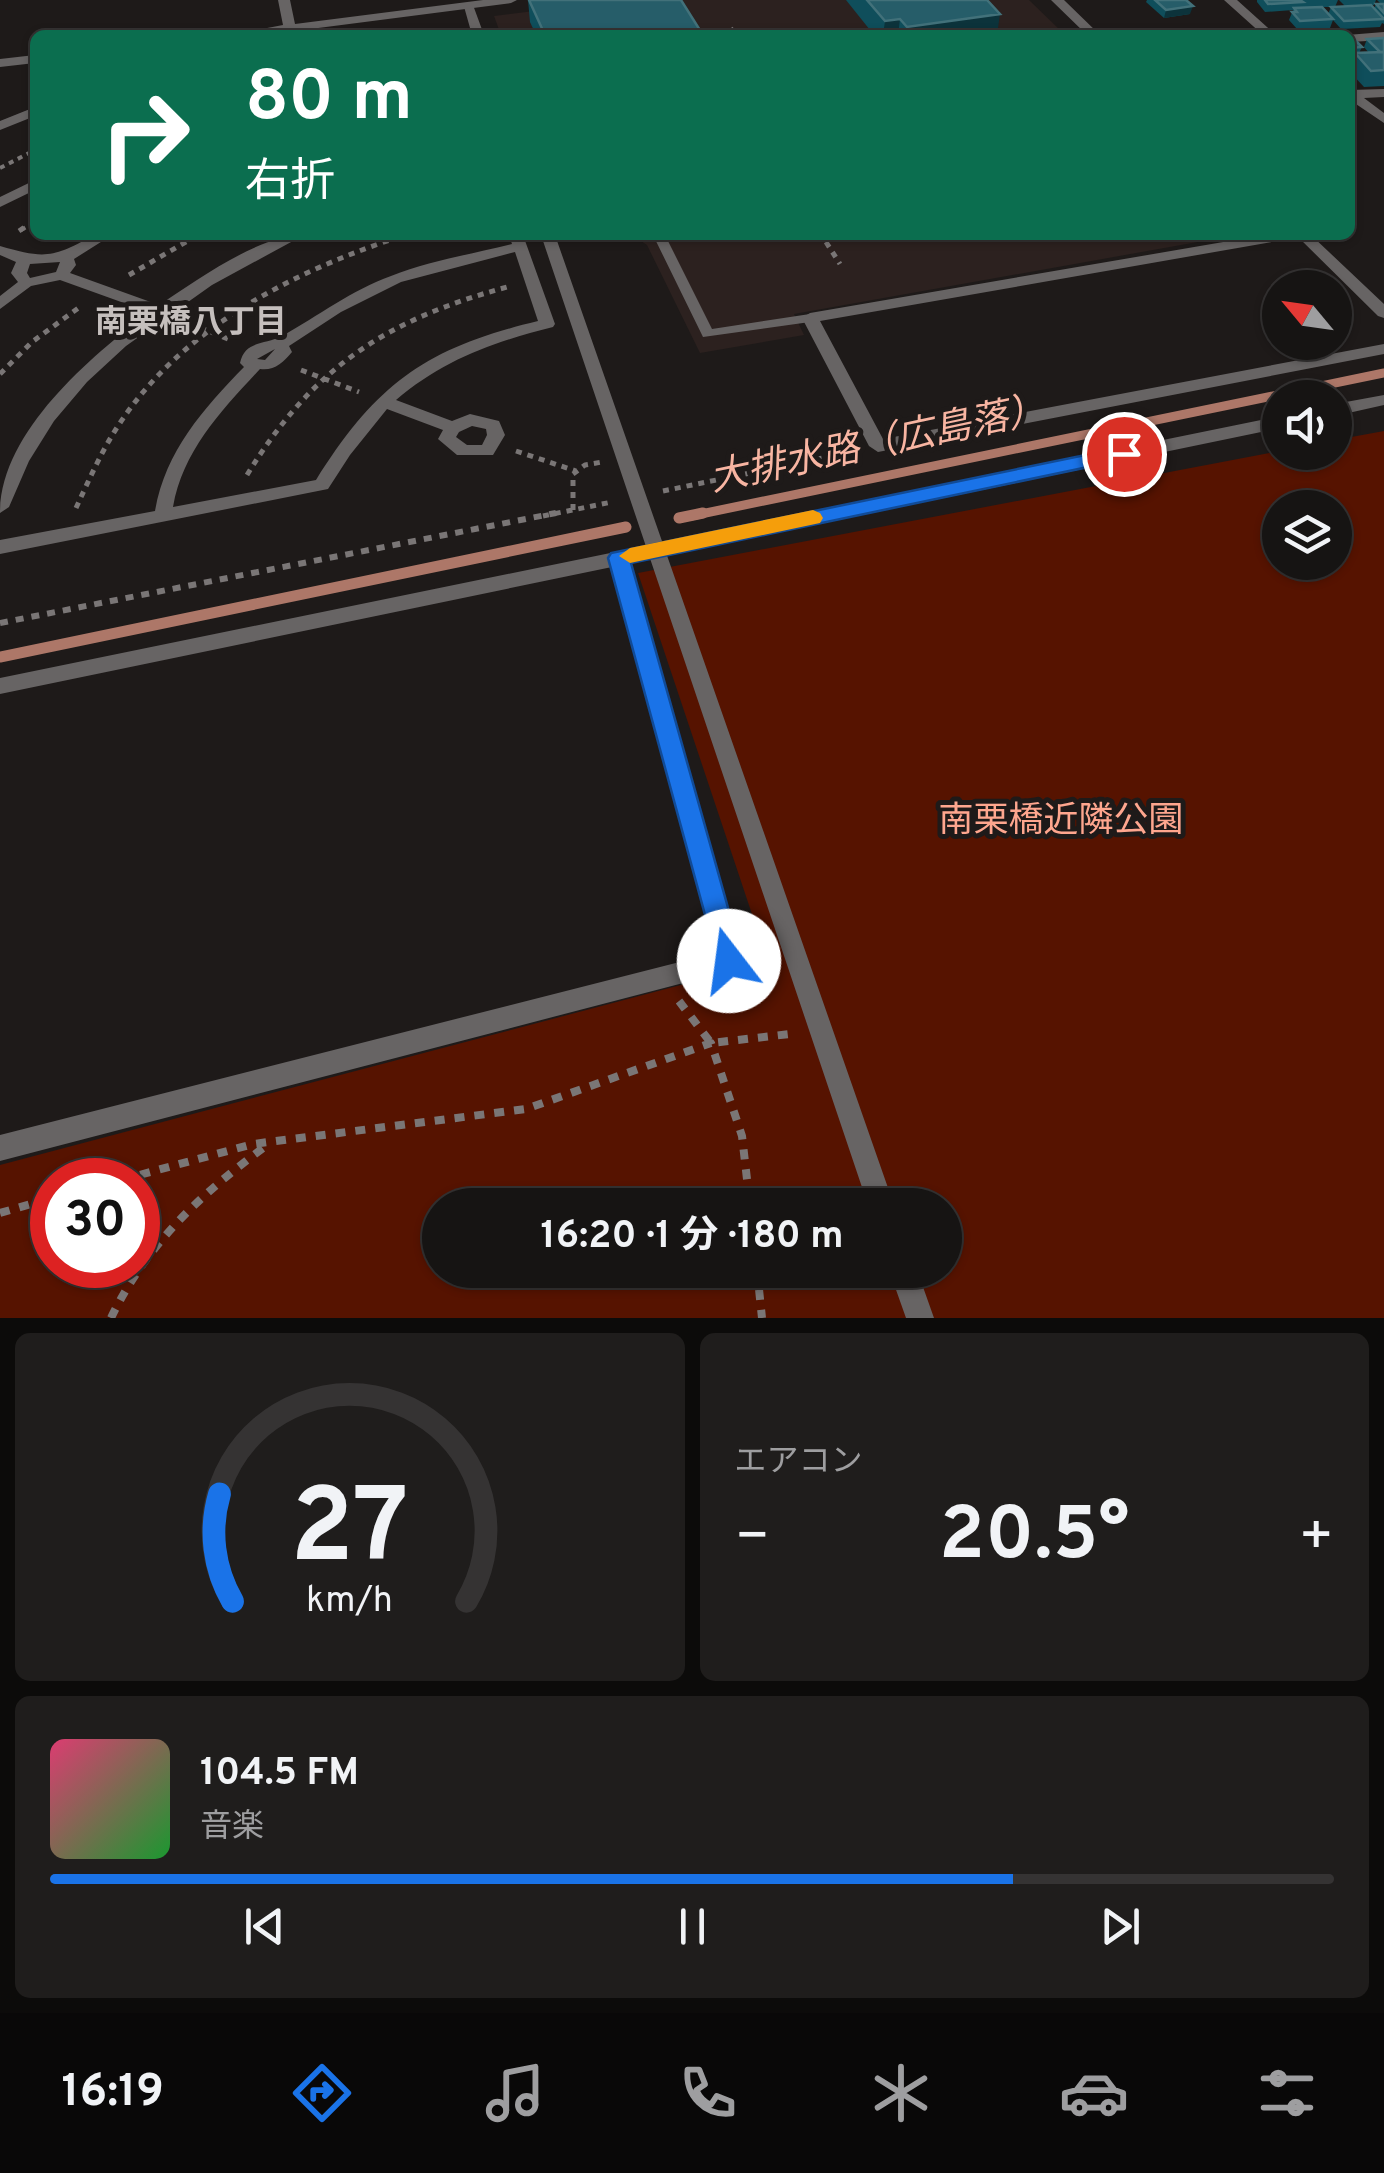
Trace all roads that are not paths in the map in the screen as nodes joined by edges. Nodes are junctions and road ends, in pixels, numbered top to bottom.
1 (284, 0) edge
2 (512, 0) edge
3 (1056, 0) edge
4 (1230, 0) edge
5 (466, 3) edge
6 (290, 28) junction
7 (275, 30) edge
8 (476, 30) edge
9 (1089, 30) edge
10 (1264, 30) edge
11 (1384, 36) edge
12 (1355, 38) edge
13 (30, 60) edge
14 (0, 64) edge
15 (1384, 93) edge
16 (1355, 95) edge
17 (1355, 98) edge
18 (30, 113) edge
19 (1384, 119) edge
20 (0, 126) edge
21 (30, 187) edge
22 (0, 202) edge
23 (96, 240) edge
24 (286, 240) edge
25 (550, 240) edge
26 (661, 240) edge
27 (1260, 240) edge
28 (1308, 240) edge
29 (518, 241) edge
30 (0, 250) edge
31 (66, 256) junction
32 (24, 260) junction
33 (60, 275) junction
34 (26, 282) junction
35 (0, 304) edge
36 (160, 311) junction
37 (1384, 313) edge
38 (810, 318) junction
39 (1384, 349) edge
40 (1384, 400) edge
41 (383, 401) junction
42 (1352, 407) edge
43 (1262, 426) edge
44 (491, 443) road end
45 (0, 507) edge
46 (163, 516) junction
47 (0, 547) edge
48 (658, 550) junction
49 (618, 558) junction
50 (0, 686) edge
51 (0, 1148) edge
52 (875, 1188) edge
53 (909, 1288) edge
54 (920, 1318) edge

1 - 6 street
2 - 5 street
3 - 9 street
4 - 10 street
5 - 6 street
5 - 8 street
6 - 7 street
11 - 12 street
13 - 14 street
15 - 16 street
17 - 19 street
18 - 20 street
21 - 22 street
23 - 31 street
24 - 36 street
25 - 48 street
26 - 38 lane
27 - 38 street
28 - 37 street
29 - 41 street
29 - 46 street
30 - 32 street
31 - 32 street
31 - 33 street
32 - 34 street
33 - 34 street
33 - 36 street
34 - 35 street
36 - 45 street
38 - 39 street
40 - 42 street
41 - 44 street
41 - 46 street
43 - 48 street
46 - 47 street
48 - 49 street
48 - 52 street
49 - 50 street
49 - 51 street
53 - 54 street

